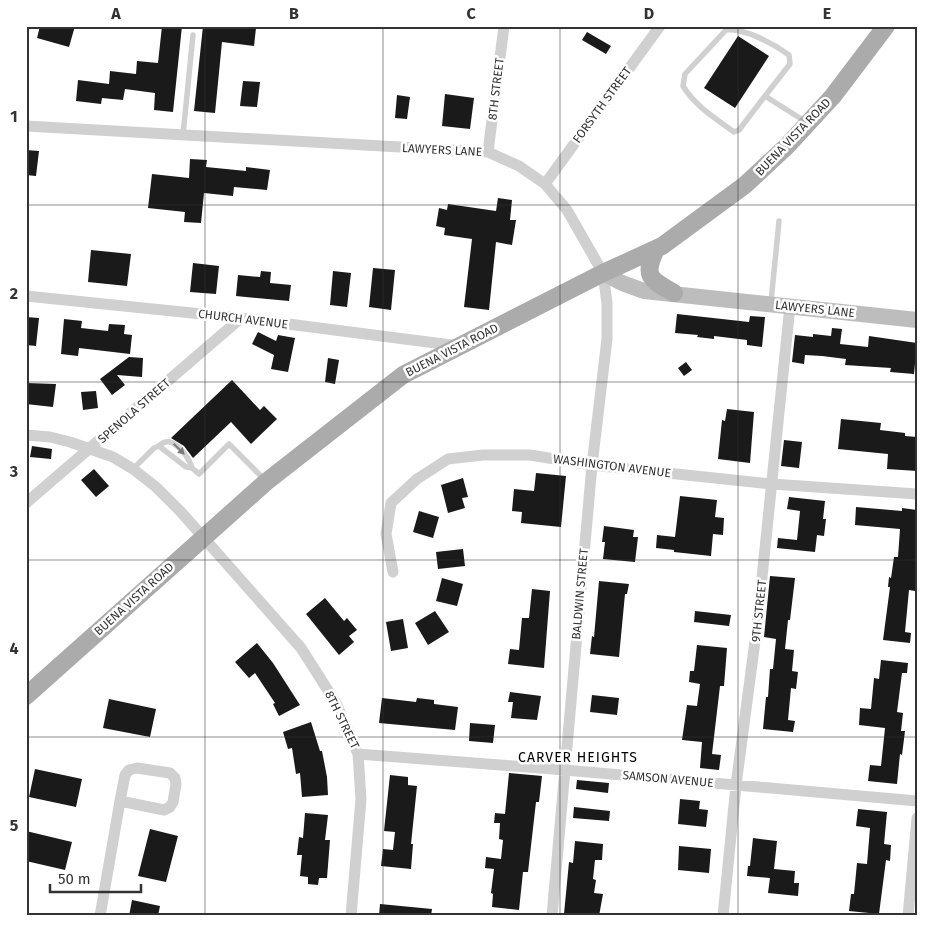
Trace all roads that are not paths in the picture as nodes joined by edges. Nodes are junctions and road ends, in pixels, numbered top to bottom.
1 (504, 26) edge
2 (660, 26) edge
3 (886, 26) edge
4 (193, 35) dead end
5 (765, 96) junction
6 (808, 123) junction
7 (26, 126) edge
8 (183, 135) junction
9 (488, 152) junction
10 (544, 184) junction
11 (779, 221) dead end
12 (656, 249) junction
13 (602, 273) junction
14 (674, 293) junction
15 (26, 296) edge
16 (771, 304) junction
17 (790, 306) junction
18 (241, 318) junction
19 (917, 320) edge
20 (459, 346) junction
21 (26, 434) edge
22 (159, 446) junction
23 (90, 448) junction
24 (592, 465) junction
25 (192, 468) junction
26 (133, 469) junction
27 (266, 482) junction
28 (772, 484) junction
29 (917, 494) edge
30 (26, 503) edge
31 (202, 538) junction
32 (393, 572) dead end
33 (26, 696) edge
34 (358, 754) junction
35 (565, 770) junction
36 (736, 785) junction
37 (120, 801) junction
38 (917, 801) edge
39 (917, 818) edge
40 (100, 916) edge
41 (351, 916) edge
42 (552, 916) edge
43 (722, 916) edge
44 (908, 916) edge

1 - 9 street, 8TH STREET
2 - 10 street, FORSYTH STREET
3 - 6 main road, BUENA VISTA ROAD
4 - 8 lane
5 - 5 lane
5 - 6 lane
6 - 12 main road, BUENA VISTA ROAD
7 - 8 street, LAWYERS LANE
8 - 9 street, LAWYERS LANE
9 - 10 street, LAWYERS LANE
10 - 13 street, LAWYERS LANE
11 - 16 lane
12 - 13 main road, BUENA VISTA ROAD
12 - 14 main road
13 - 14 street, LAWYERS LANE
13 - 20 main road, BUENA VISTA ROAD
13 - 24 street, BALDWIN STREET
14 - 16 street, LAWYERS LANE
15 - 18 street, CHURCH AVENUE
16 - 17 street, LAWYERS LANE
17 - 19 street, LAWYERS LANE
17 - 28 street, 9TH STREET
18 - 20 street, CHURCH AVENUE
18 - 23 street, SPENOLA STREET
20 - 27 main road, BUENA VISTA ROAD
21 - 23 street, 8TH STREET
22 - 25 lane
22 -> 25 lane
22 - 26 lane
23 - 26 street, 8TH STREET
23 - 30 street, SPENOLA STREET
24 - 28 street, WASHINGTON AVENUE
24 - 32 street, WASHINGTON AVENUE
24 - 35 street, BALDWIN STREET
25 - 27 lane
26 - 31 street, 8TH STREET
27 - 31 main road, BUENA VISTA ROAD
28 - 29 street, WASHINGTON AVENUE
28 - 36 street, 9TH STREET
31 - 33 main road, BUENA VISTA ROAD
31 - 34 street, 8TH STREET
34 - 35 street, SAMSON AVENUE
34 - 41 street, 8TH STREET
35 - 36 street, SAMSON AVENUE
35 - 42 street, BALDWIN STREET
36 - 38 street, SAMSON AVENUE
36 - 43 street, 9TH STREET
37 - 37 street
37 - 40 street
39 - 44 street

